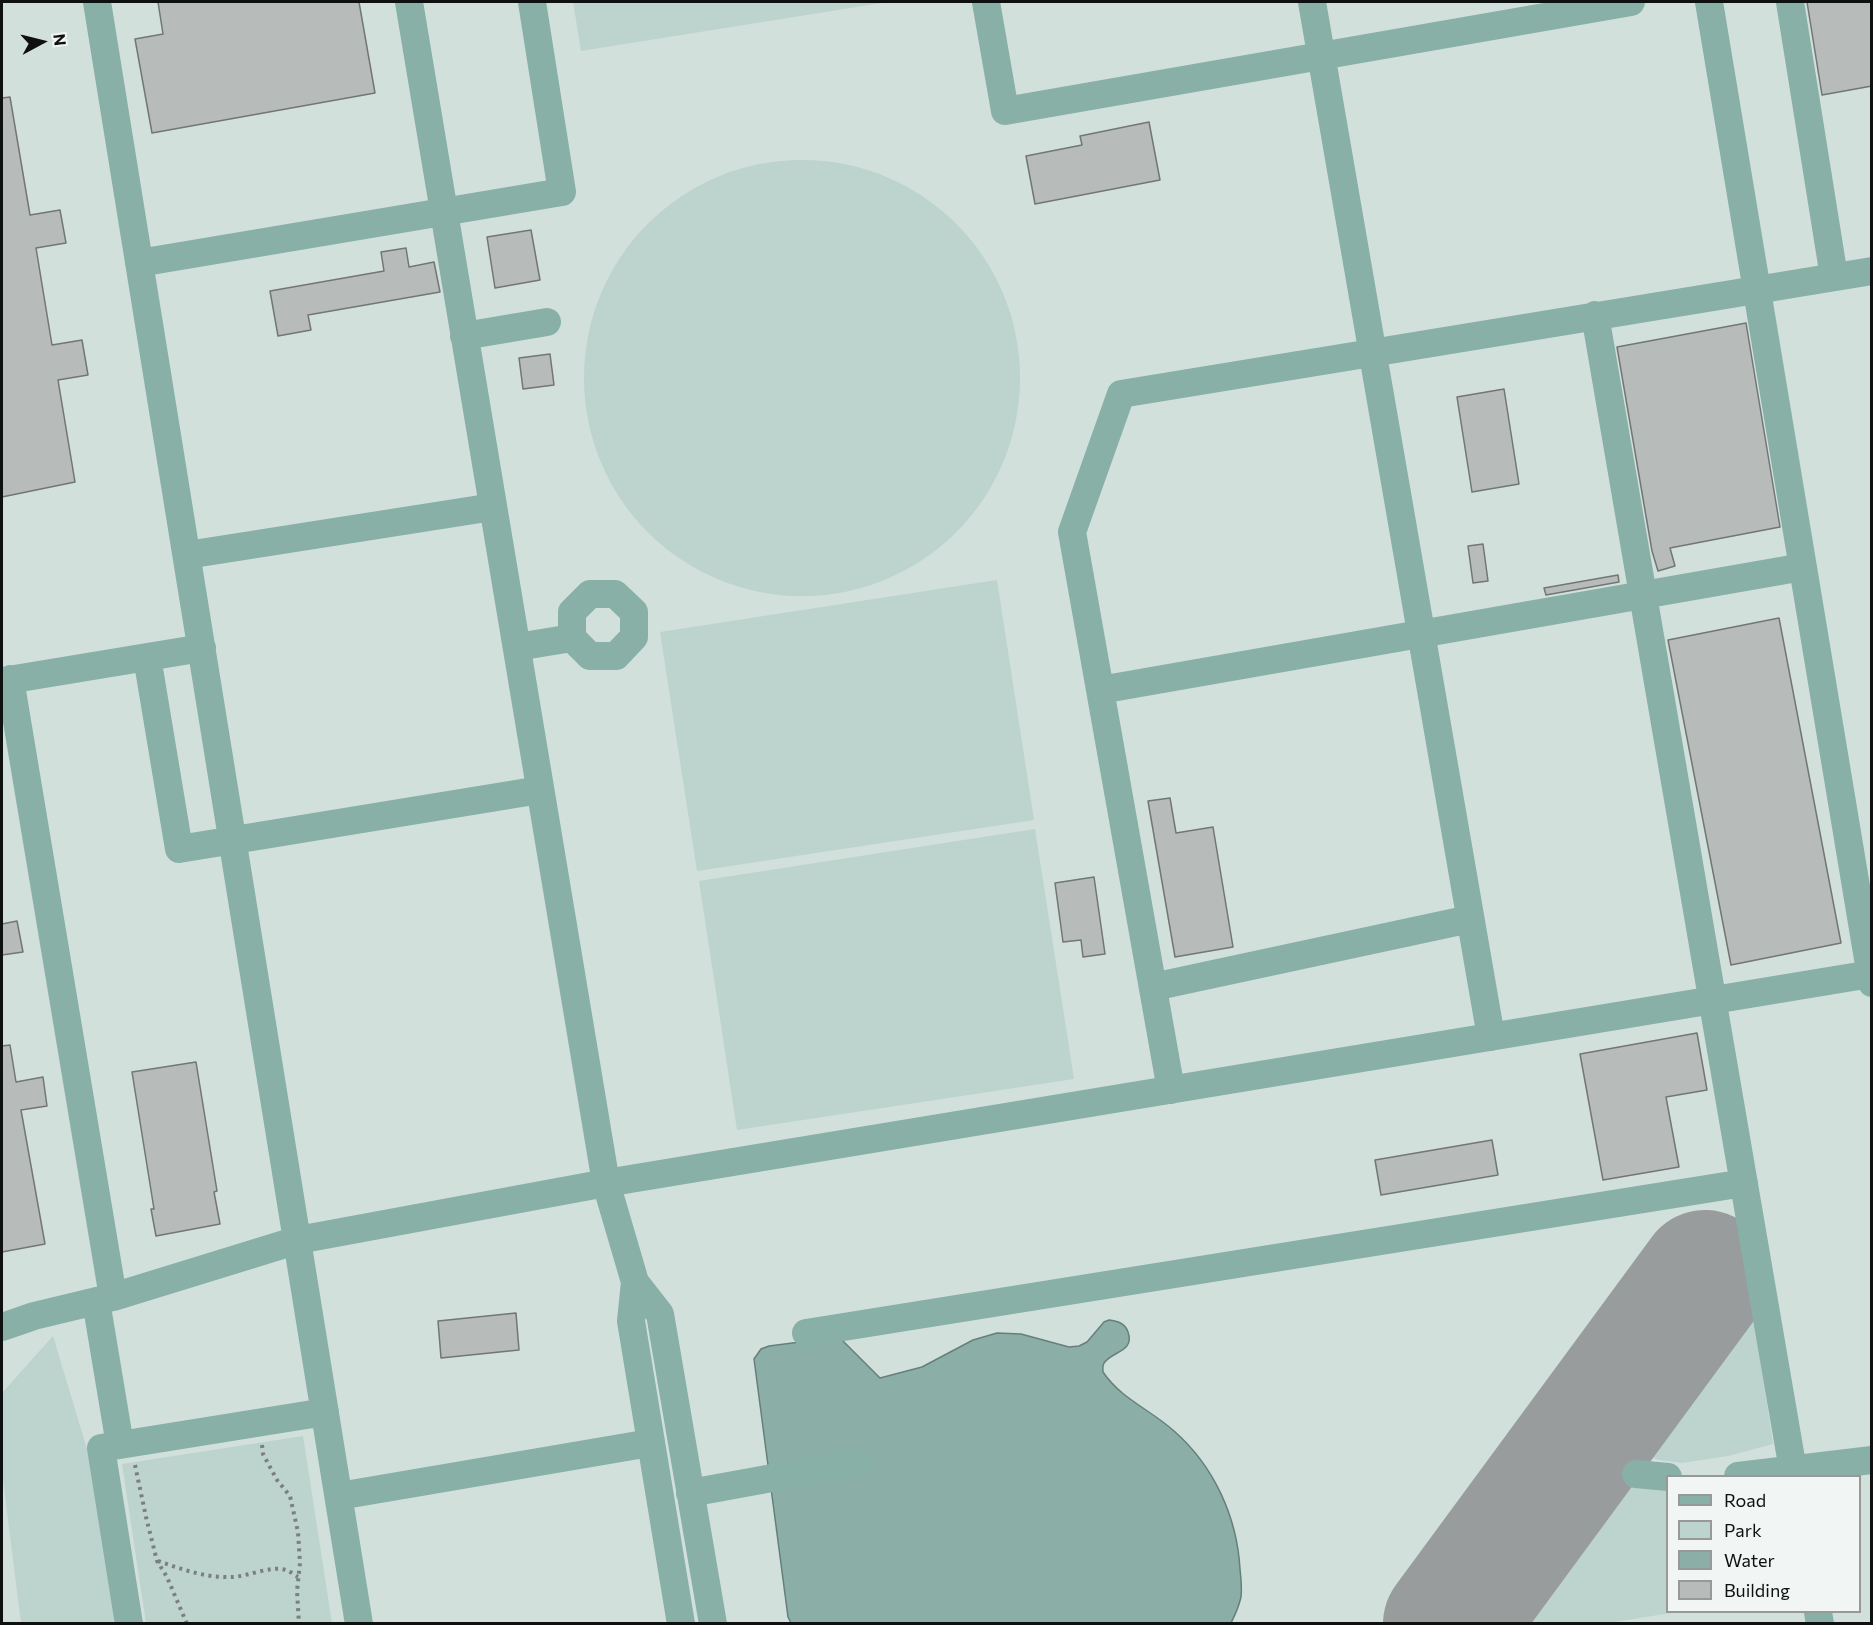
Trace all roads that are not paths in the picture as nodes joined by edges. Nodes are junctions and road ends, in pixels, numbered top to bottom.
1 (97, 2) edge
2 (409, 2) edge
3 (532, 2) edge
4 (990, 2) edge
5 (1312, 2) edge
6 (1632, 2) edge
7 (1709, 2) edge
8 (1790, 2) edge
9 (1322, 56) junction
10 (444, 212) junction
11 (139, 263) junction
12 (1872, 271) edge
13 (1834, 277) junction
14 (1757, 290) junction
15 (1595, 315) junction
16 (547, 322) dead end
17 (464, 336) junction
18 (1373, 352) junction
19 (493, 507) junction
20 (187, 555) junction
21 (1803, 567) junction
22 (1643, 595) junction
23 (1422, 634) junction
24 (572, 638) dead end
25 (517, 647) junction
26 (202, 648) junction
27 (147, 657) junction
28 (6, 680) edge
29 (1100, 690) junction
30 (540, 789) junction
31 (233, 841) junction
32 (1470, 919) junction
33 (1871, 974) edge
34 (1872, 983) edge
35 (1153, 987) junction
36 (1713, 1000) junction
37 (1491, 1037) junction
38 (1172, 1090) junction
39 (1744, 1183) junction
40 (606, 1184) junction
41 (298, 1240) junction
42 (635, 1282) junction
43 (104, 1299) junction
44 (2, 1327) edge
45 (806, 1333) dead end
46 (325, 1412) junction
47 (650, 1443) junction
48 (125, 1444) junction
49 (1872, 1460) edge
50 (860, 1462) dead end
51 (1794, 1473) edge
52 (1636, 1474) dead end
53 (1757, 1475) edge
54 (1666, 1477) edge
55 (690, 1493) junction
56 (339, 1496) junction
57 (129, 1623) edge
58 (360, 1623) edge
59 (681, 1623) edge
60 (713, 1623) edge

1 - 11 lane
2 - 10 lane
3 - 10 lane
4 - 9 lane
5 - 9 lane
6 - 9 lane
7 - 14 lane
8 - 13 lane
9 - 18 lane
10 - 11 lane
10 - 17 lane
11 - 20 lane
12 - 13 lane
13 - 14 lane
14 - 15 lane
14 - 21 lane
15 - 18 lane
15 - 22 lane
16 - 17 lane
17 - 19 lane
18 - 23 lane
18 - 29 lane
19 - 20 lane
19 - 25 lane
20 - 26 lane
21 - 22 lane
21 - 33 lane
22 - 23 lane
22 - 36 lane
23 - 29 lane
23 - 32 lane
24 - 25 lane
25 - 30 lane
26 - 27 lane
26 - 31 lane
27 - 28 lane
27 - 31 lane
28 - 43 lane
29 - 35 lane
30 - 31 lane
30 - 40 lane
31 - 41 lane
32 - 35 lane
32 - 37 lane
33 - 34 lane
33 - 36 lane
35 - 38 lane
36 - 37 lane
36 - 39 lane
37 - 38 lane
38 - 40 lane
39 - 45 lane
39 - 51 lane
40 - 41 lane
40 - 42 lane
41 - 43 lane
41 - 46 lane
42 - 47 lane
42 - 55 lane
43 - 44 lane
43 - 48 lane
46 - 48 lane
46 - 56 lane
47 - 56 lane
47 - 59 lane
48 - 57 lane
49 - 51 lane
50 - 55 lane
51 - 53 lane
52 - 54 lane
55 - 60 lane
56 - 58 lane

